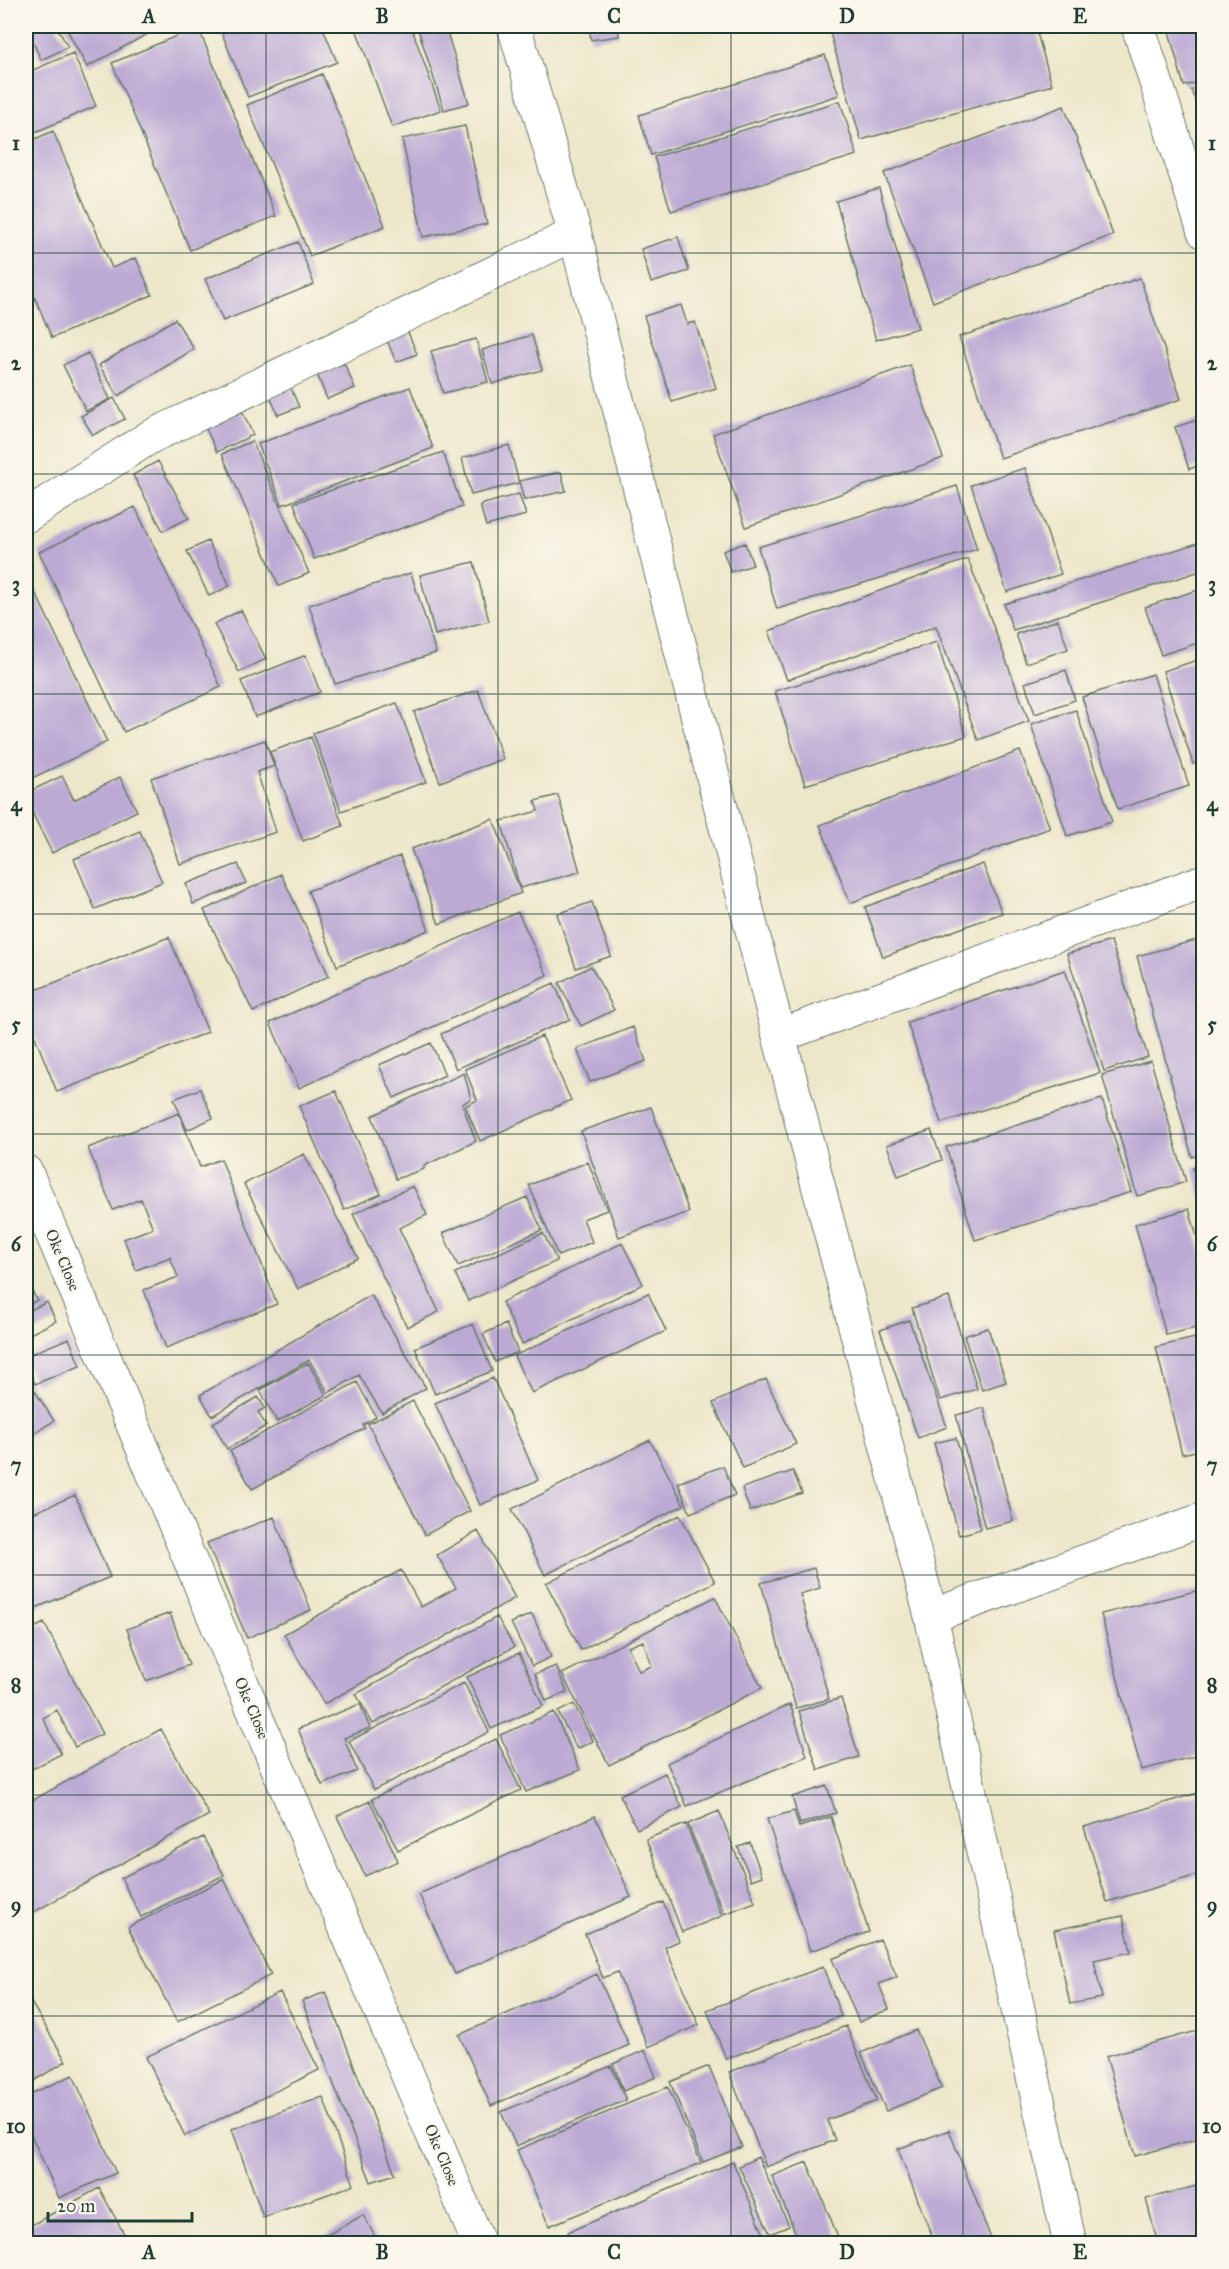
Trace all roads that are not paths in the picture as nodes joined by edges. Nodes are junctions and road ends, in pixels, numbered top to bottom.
1 (514, 26) edge
2 (1138, 26) edge
3 (1203, 232) edge
4 (575, 234) junction
5 (26, 516) edge
6 (1203, 881) edge
7 (779, 1036) junction
8 (26, 1172) edge
9 (1203, 1519) edge
10 (931, 1616) junction
11 (480, 2244) edge
12 (1070, 2244) edge

1 - 4 street
2 - 3 street
4 - 5 street
4 - 7 street
6 - 7 street
7 - 10 street
8 - 11 street, Oke Close
9 - 10 street
10 - 12 street

